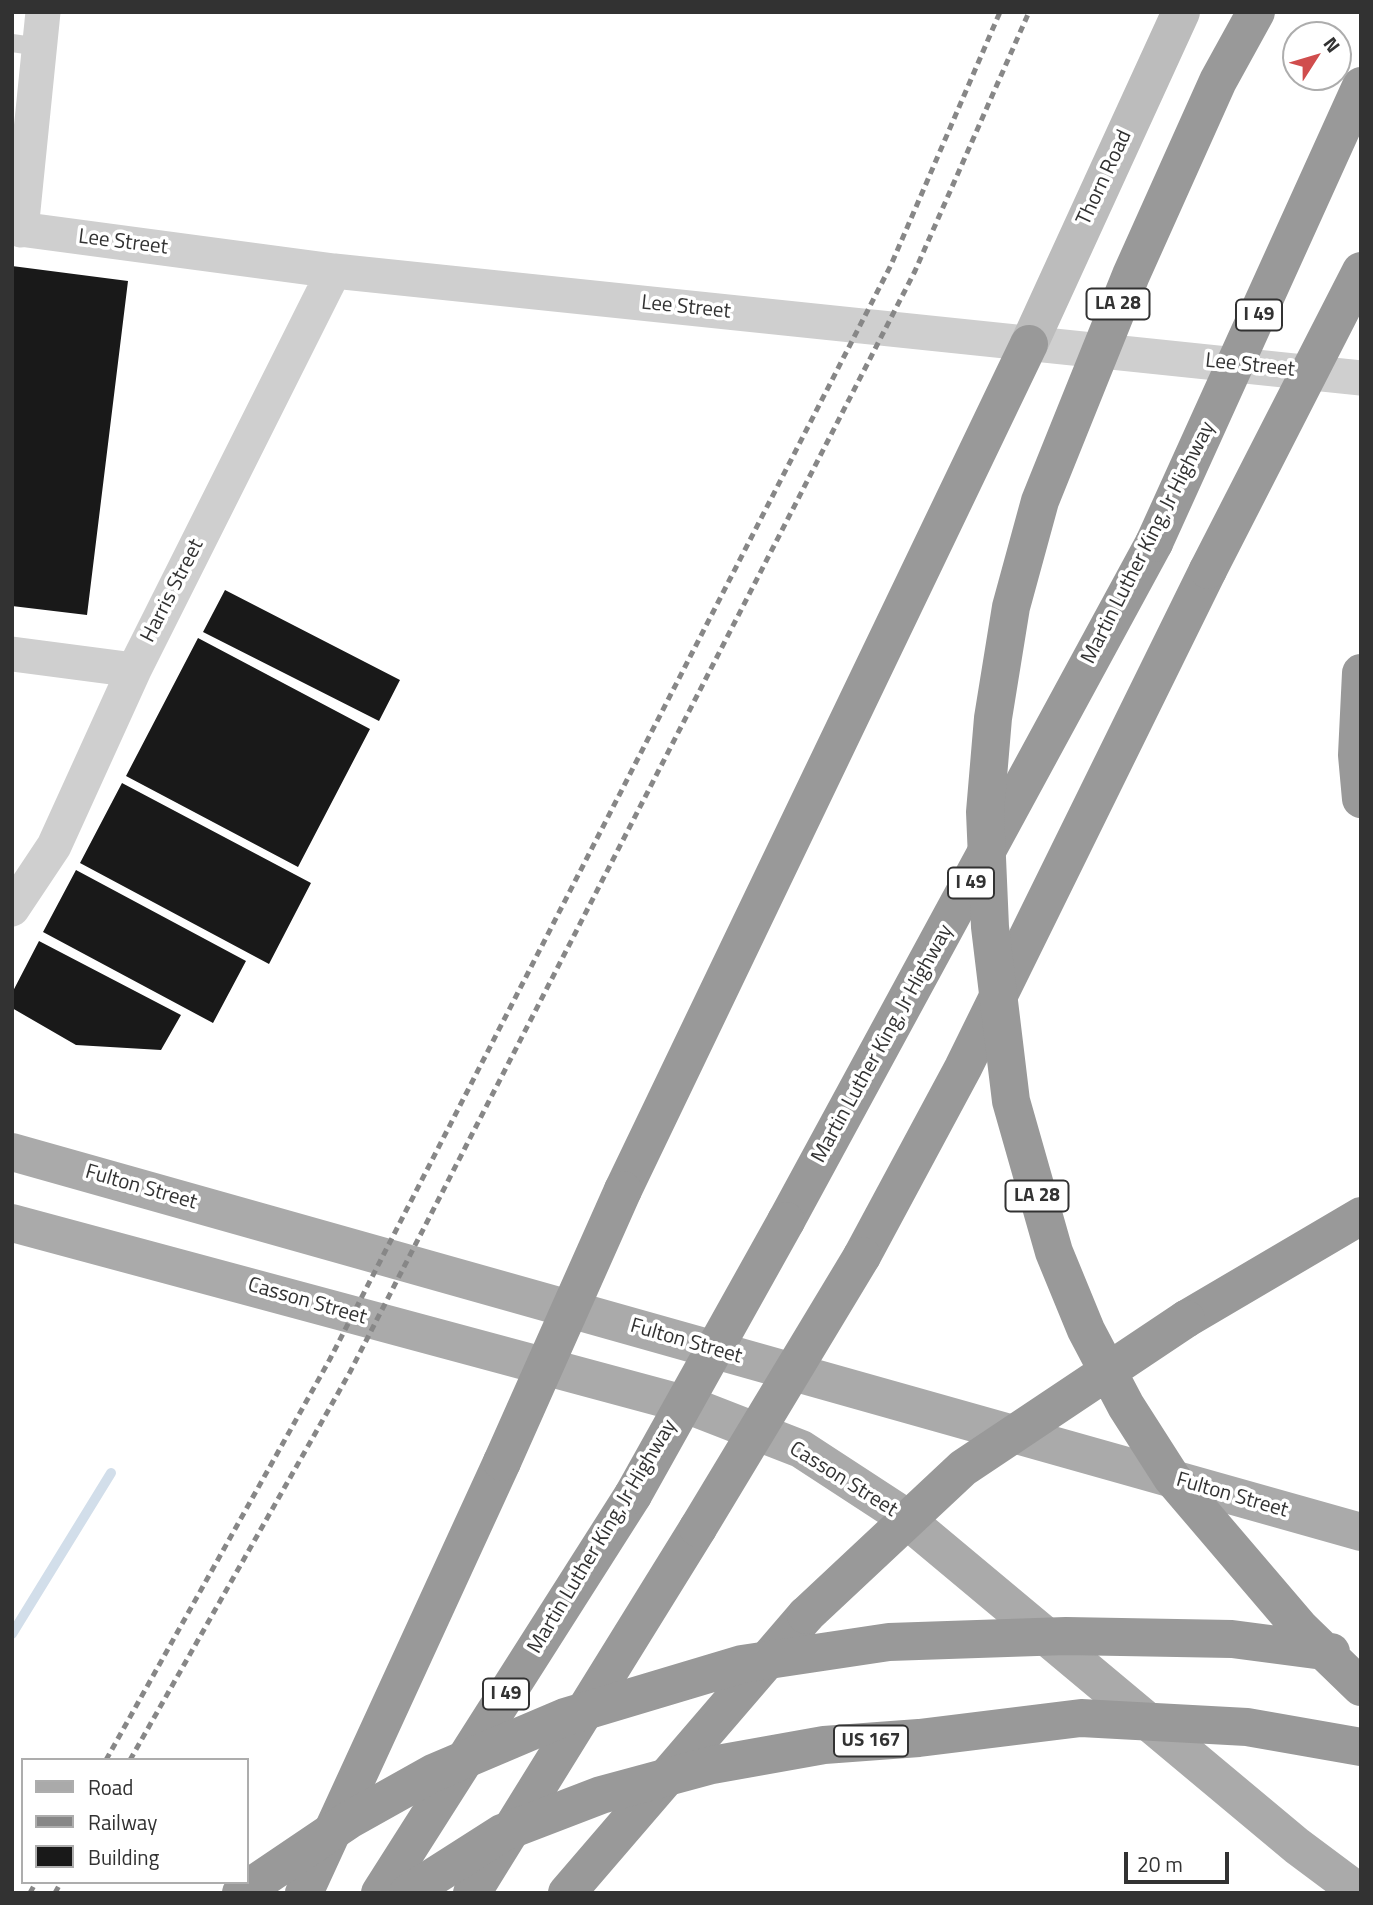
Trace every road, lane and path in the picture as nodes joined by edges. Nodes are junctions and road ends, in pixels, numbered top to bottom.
1 (43, 12) edge
2 (1181, 12) edge
3 (1256, 12) edge
4 (26, 45) edge
5 (1361, 86) edge
6 (17, 229) edge
7 (334, 271) junction
8 (1361, 271) edge
9 (1030, 344) junction
10 (1361, 378) edge
11 (12, 654) edge
12 (134, 670) junction
13 (1361, 673) edge
14 (1361, 799) edge
15 (12, 909) edge
16 (12, 1152) edge
17 (1361, 1216) edge
18 (12, 1223) edge
19 (1361, 1532) edge
20 (1361, 1656) edge
21 (1361, 1687) edge
22 (1361, 1747) edge
23 (241, 1893) edge
24 (304, 1893) edge
25 (380, 1893) edge
26 (408, 1893) edge
27 (472, 1893) edge
28 (567, 1893) edge
29 (1360, 1893) edge

1 - 4 street
2 - 9 main road, Thorn Road
3 - 21 highway, LA 28, bridge
4 - 6 street
5 - 25 highway, Martin Luther King, Jr Highway / I 49, bridge
6 - 7 street, Lee Street
7 - 9 street, Lee Street
7 - 12 street, Harris Street
8 - 27 highway, bridge
9 - 10 street, Lee Street
9 - 24 highway, bridge
11 - 12 street
12 - 15 street, Harris Street
13 - 14 highway
16 - 19 main road, Fulton Street
17 - 28 highway, bridge
18 - 29 main road, Casson Street
20 - 23 highway, bridge
22 - 26 highway, US 167, bridge

